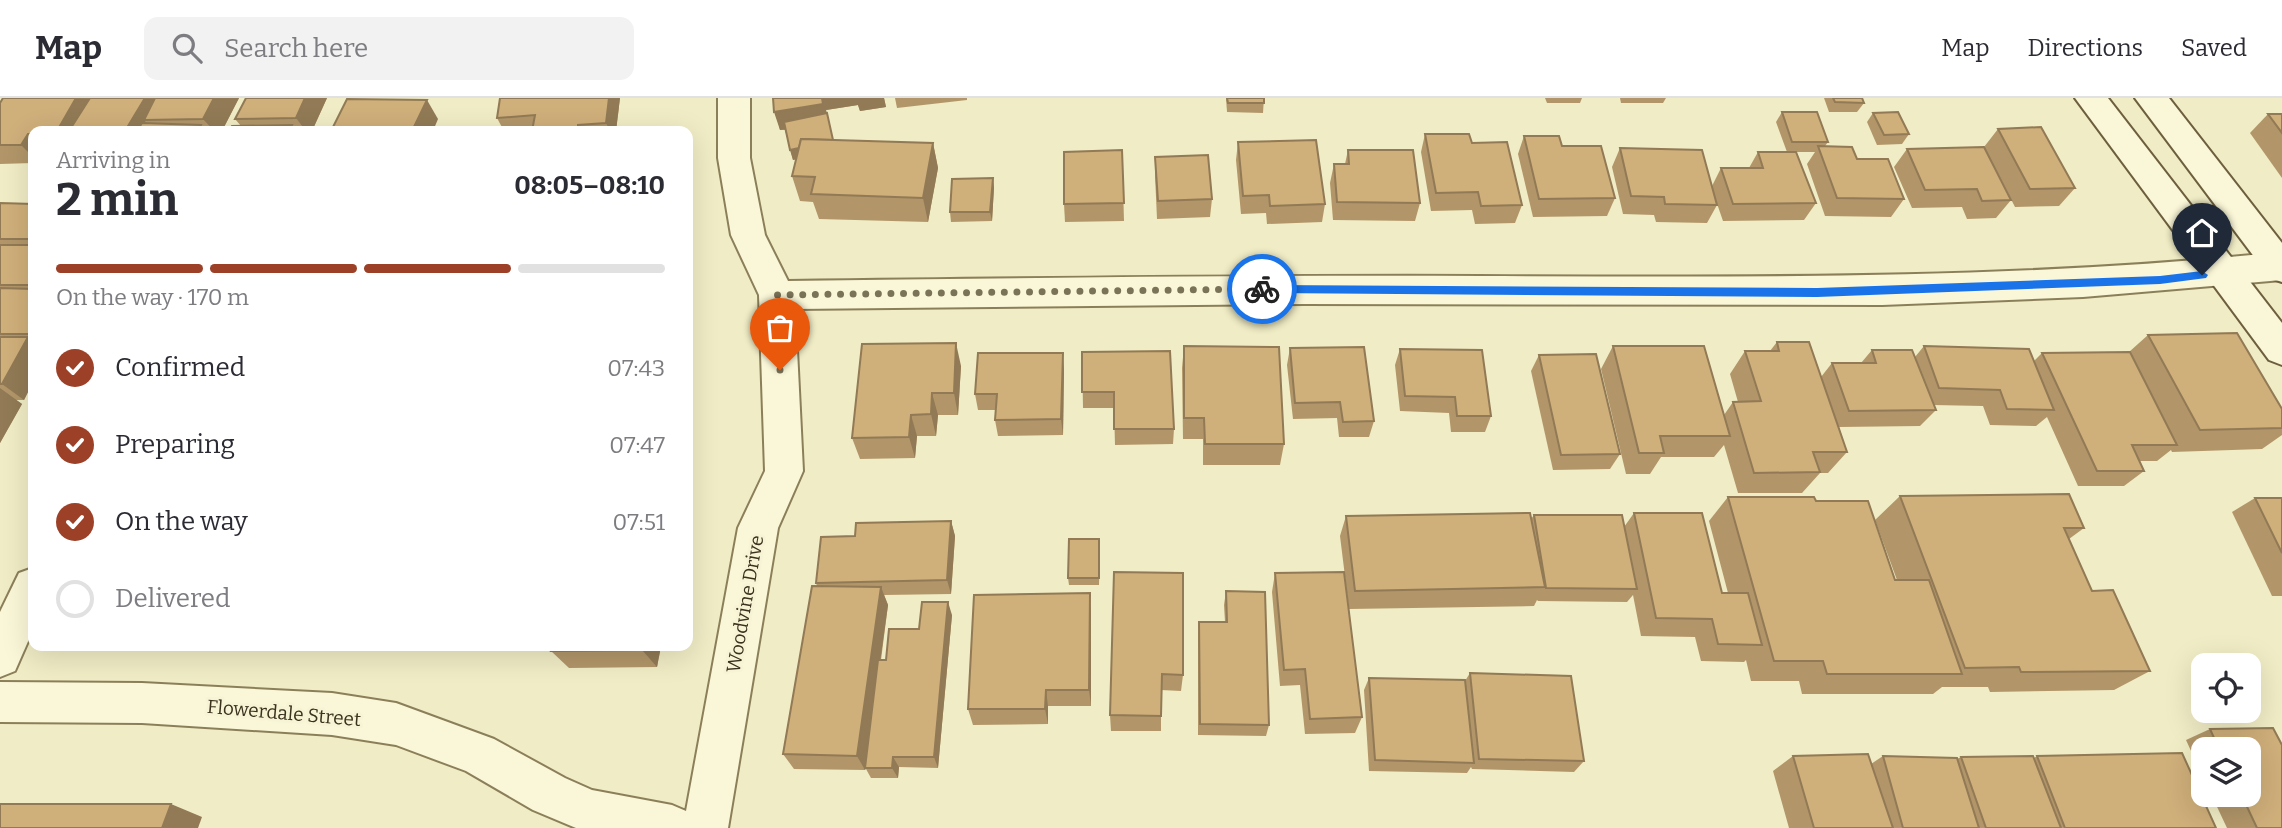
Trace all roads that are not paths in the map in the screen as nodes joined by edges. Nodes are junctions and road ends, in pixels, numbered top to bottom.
1 (734, 98) edge
2 (2091, 98) edge
3 (2151, 98) edge
4 (2282, 267) edge
5 (2223, 273) junction
6 (777, 295) junction
7 (2282, 351) edge
8 (28, 597) edge
9 (0, 657) edge
10 (0, 702) edge
11 (672, 828) edge
12 (705, 828) edge

1 - 6 street, Woodvine Drive
2 - 5 street
3 - 4 street
4 - 5 street
5 - 6 street
5 - 7 street
6 - 12 street, Woodvine Drive
8 - 9 street
10 - 11 street, Flowerdale Street

